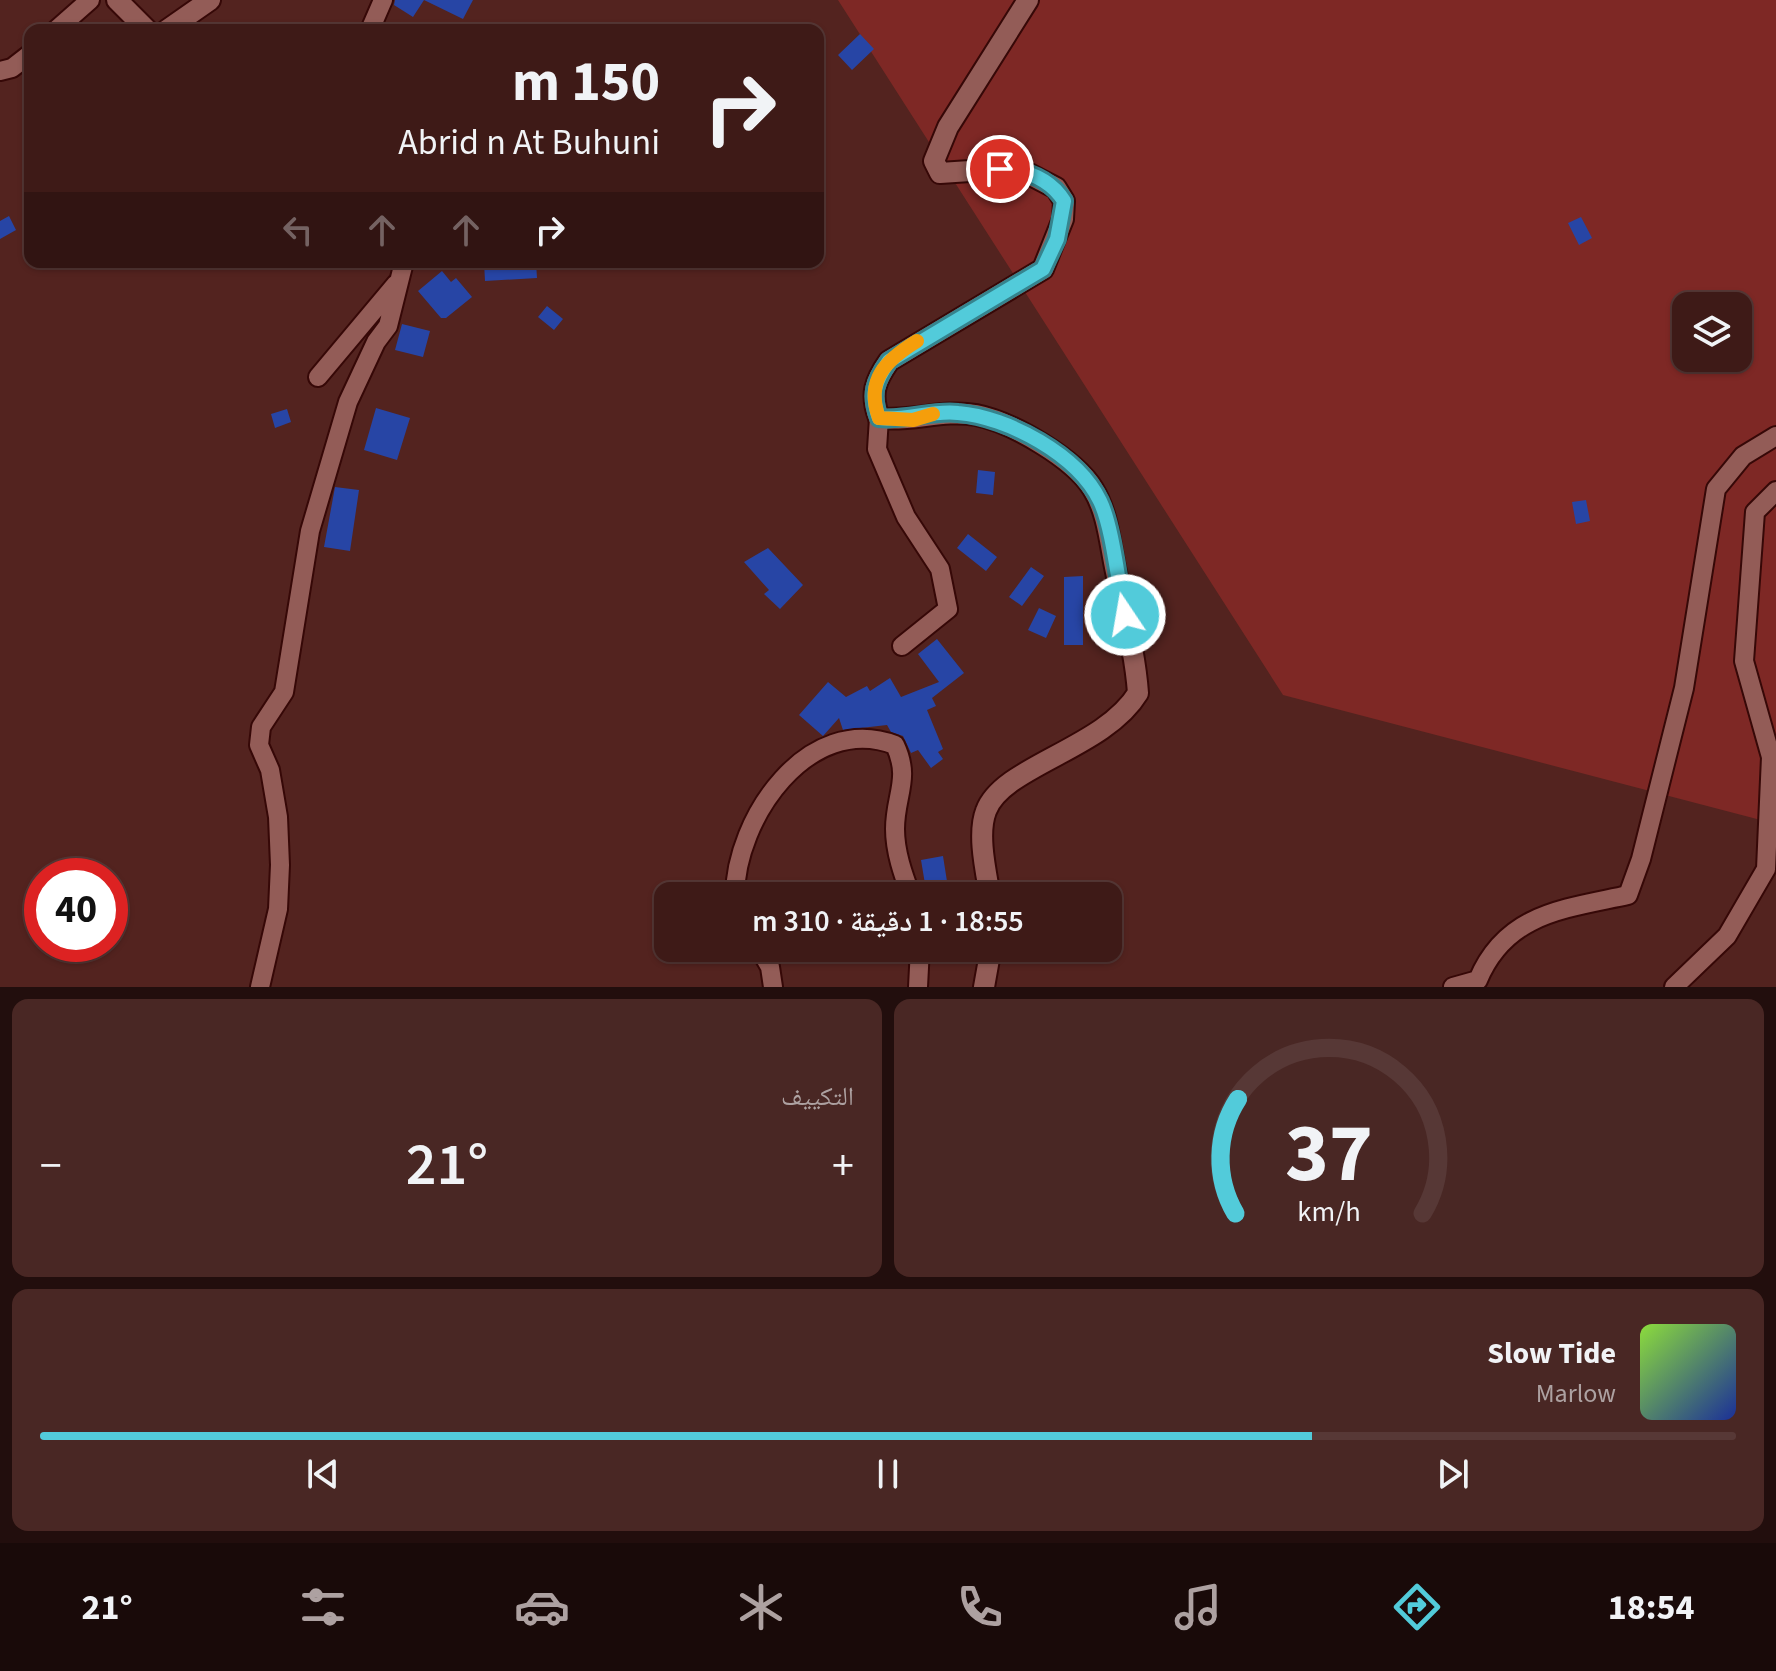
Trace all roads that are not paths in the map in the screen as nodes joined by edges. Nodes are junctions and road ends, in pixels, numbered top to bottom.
1 (90, 0) edge
2 (117, 0) edge
3 (210, 0) edge
4 (383, 0) edge
5 (1028, 0) edge
6 (63, 24) edge
7 (141, 24) edge
8 (176, 24) edge
9 (373, 24) edge
10 (24, 59) edge
11 (0, 71) edge
12 (402, 271) edge
13 (318, 377) dead end
14 (879, 418) junction
15 (1776, 436) edge
16 (1776, 491) edge
17 (902, 646) dead end
18 (737, 882) edge
19 (907, 882) edge
20 (989, 882) edge
21 (767, 962) edge
22 (919, 962) edge
23 (988, 962) edge
24 (260, 987) edge
25 (773, 987) edge
26 (918, 987) edge
27 (984, 987) edge
28 (1453, 987) edge
29 (1674, 987) edge

1 - 6 street
2 - 7 street
3 - 8 street
4 - 9 street
5 - 14 street
10 - 11 street
12 - 13 street
12 - 24 street
14 - 17 street
14 - 20 street
15 - 28 street
16 - 29 street
18 - 19 street
21 - 25 street
22 - 26 street
23 - 27 street

